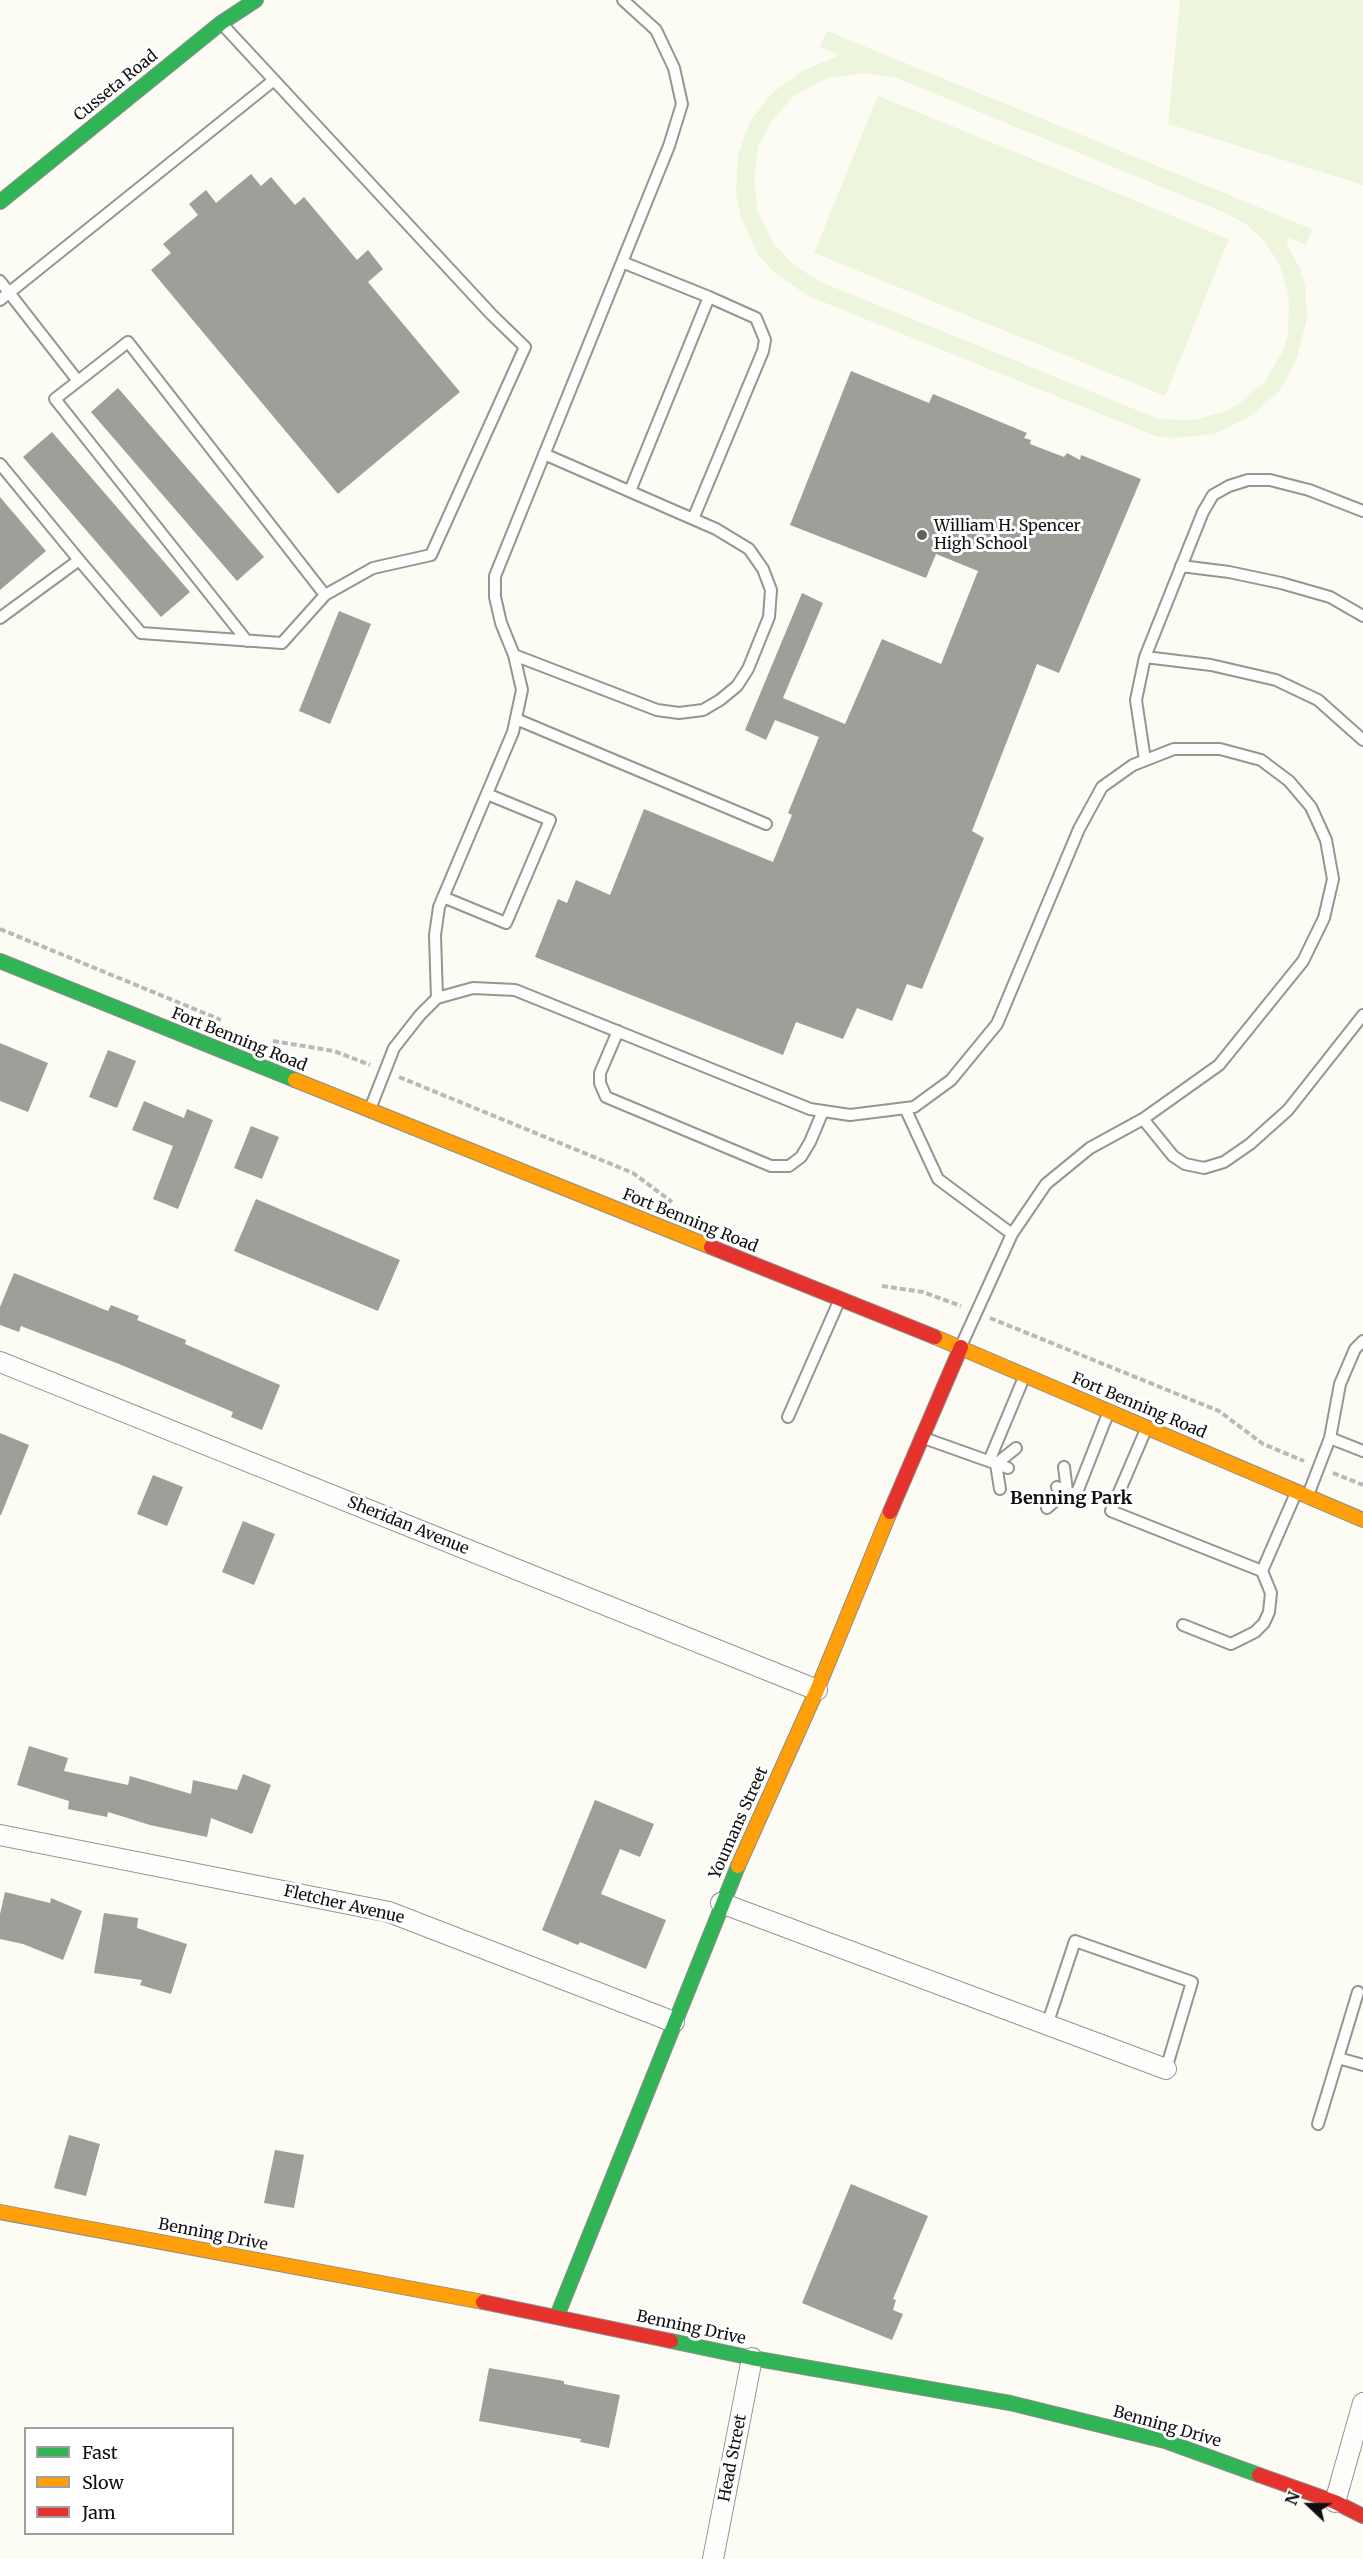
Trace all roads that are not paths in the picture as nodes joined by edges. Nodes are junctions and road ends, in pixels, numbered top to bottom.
1 (256, 0) edge
2 (623, 0) edge
3 (221, 23) junction
4 (274, 80) junction
5 (0, 202) edge
6 (622, 262) junction
7 (0, 281) edge
8 (5, 297) edge
9 (709, 297) junction
10 (78, 381) junction
11 (544, 454) junction
12 (0, 464) edge
13 (630, 491) junction
14 (1363, 511) edge
15 (693, 519) junction
16 (79, 560) junction
17 (1181, 566) junction
18 (325, 595) junction
19 (1363, 616) edge
20 (0, 618) edge
21 (247, 641) junction
22 (514, 655) junction
23 (1145, 657) junction
24 (516, 719) junction
25 (1363, 740) edge
26 (1145, 760) junction
27 (487, 794) junction
28 (766, 824) dead end
29 (443, 897) junction
30 (0, 961) edge
31 (437, 998) junction
32 (1363, 1014) edge
33 (618, 1031) junction
34 (905, 1108) junction
35 (369, 1111) junction
36 (823, 1111) junction
37 (1143, 1119) junction
38 (1012, 1234) junction
39 (840, 1299) junction
40 (1363, 1341) edge
41 (961, 1347) junction
42 (0, 1362) edge
43 (1025, 1375) junction
44 (1109, 1410) junction
45 (788, 1417) dead end
46 (1147, 1427) junction
47 (921, 1436) junction
48 (1330, 1438) junction
49 (1016, 1448) dead end
50 (1363, 1451) edge
51 (993, 1462) junction
52 (1064, 1467) dead end
53 (1008, 1468) dead end
54 (1000, 1489) dead end
55 (1062, 1489) junction
56 (1302, 1496) junction
57 (1047, 1508) dead end
58 (1363, 1520) edge
59 (1262, 1571) junction
60 (1183, 1625) dead end
61 (817, 1690) junction
62 (0, 1835) edge
63 (721, 1903) junction
64 (1358, 1992) dead end
65 (674, 2022) junction
66 (1047, 2025) junction
67 (1338, 2058) junction
68 (1363, 2065) edge
69 (1166, 2069) joint
70 (1318, 2124) dead end
71 (0, 2212) edge
72 (556, 2316) junction
73 (752, 2358) junction
74 (1363, 2403) edge
75 (1335, 2502) junction
76 (1363, 2516) edge
77 (713, 2559) edge

1 - 3 street, Cusseta Road
2 - 6 lane
3 - 4 lane
3 - 5 street, Cusseta Road
4 - 8 lane
4 - 18 lane
6 - 9 lane
6 - 11 lane
7 - 8 lane
8 - 10 lane
9 - 13 lane
9 - 15 lane
10 - 18 lane
10 - 21 lane
11 - 13 lane
11 - 22 lane
12 - 16 lane
13 - 15 lane
14 - 17 lane
15 - 22 lane
16 - 20 lane
16 - 21 lane
17 - 19 lane
17 - 23 lane
18 - 21 lane
22 - 24 lane
23 - 25 lane
23 - 26 lane
24 - 27 lane
24 - 28 lane
26 - 34 lane
26 - 37 lane
27 - 29 lane
27 - 29 lane
29 - 31 lane
30 - 35 street, Fort Benning Road
31 - 33 lane
31 - 35 lane
32 - 37 lane
33 - 36 lane
33 - 36 lane
34 - 36 lane
34 - 38 lane
35 - 39 street, Fort Benning Road
37 - 38 lane
38 - 41 lane
39 - 41 street, Fort Benning Road
39 - 45 lane
40 - 48 lane
41 - 43 street, Fort Benning Road
41 - 47 street, Youmans Street
42 - 61 street, Sheridan Avenue
43 - 44 street, Fort Benning Road
43 - 51 lane
44 - 46 street, Fort Benning Road
44 - 55 lane
46 - 56 street, Fort Benning Road
46 - 59 lane
47 - 51 lane
47 - 61 street, Youmans Street
48 - 50 lane
48 - 56 lane
49 - 51 lane
51 - 53 lane
51 - 54 lane
52 - 55 lane
55 - 57 lane
56 - 58 street, Fort Benning Road
56 - 59 lane
59 - 60 lane
61 - 63 street, Youmans Street
62 - 65 street, Fletcher Avenue
63 - 65 street, Youmans Street
63 - 66 street
64 - 67 lane
65 - 72 street, Youmans Street
66 - 69 street
66 - 69 lane
67 - 68 lane
67 - 70 lane
71 - 72 street, Benning Drive
72 - 73 street, Benning Drive
73 - 75 street, Benning Drive
73 - 77 street, Head Street
74 - 75 street
75 - 76 street, Benning Drive

